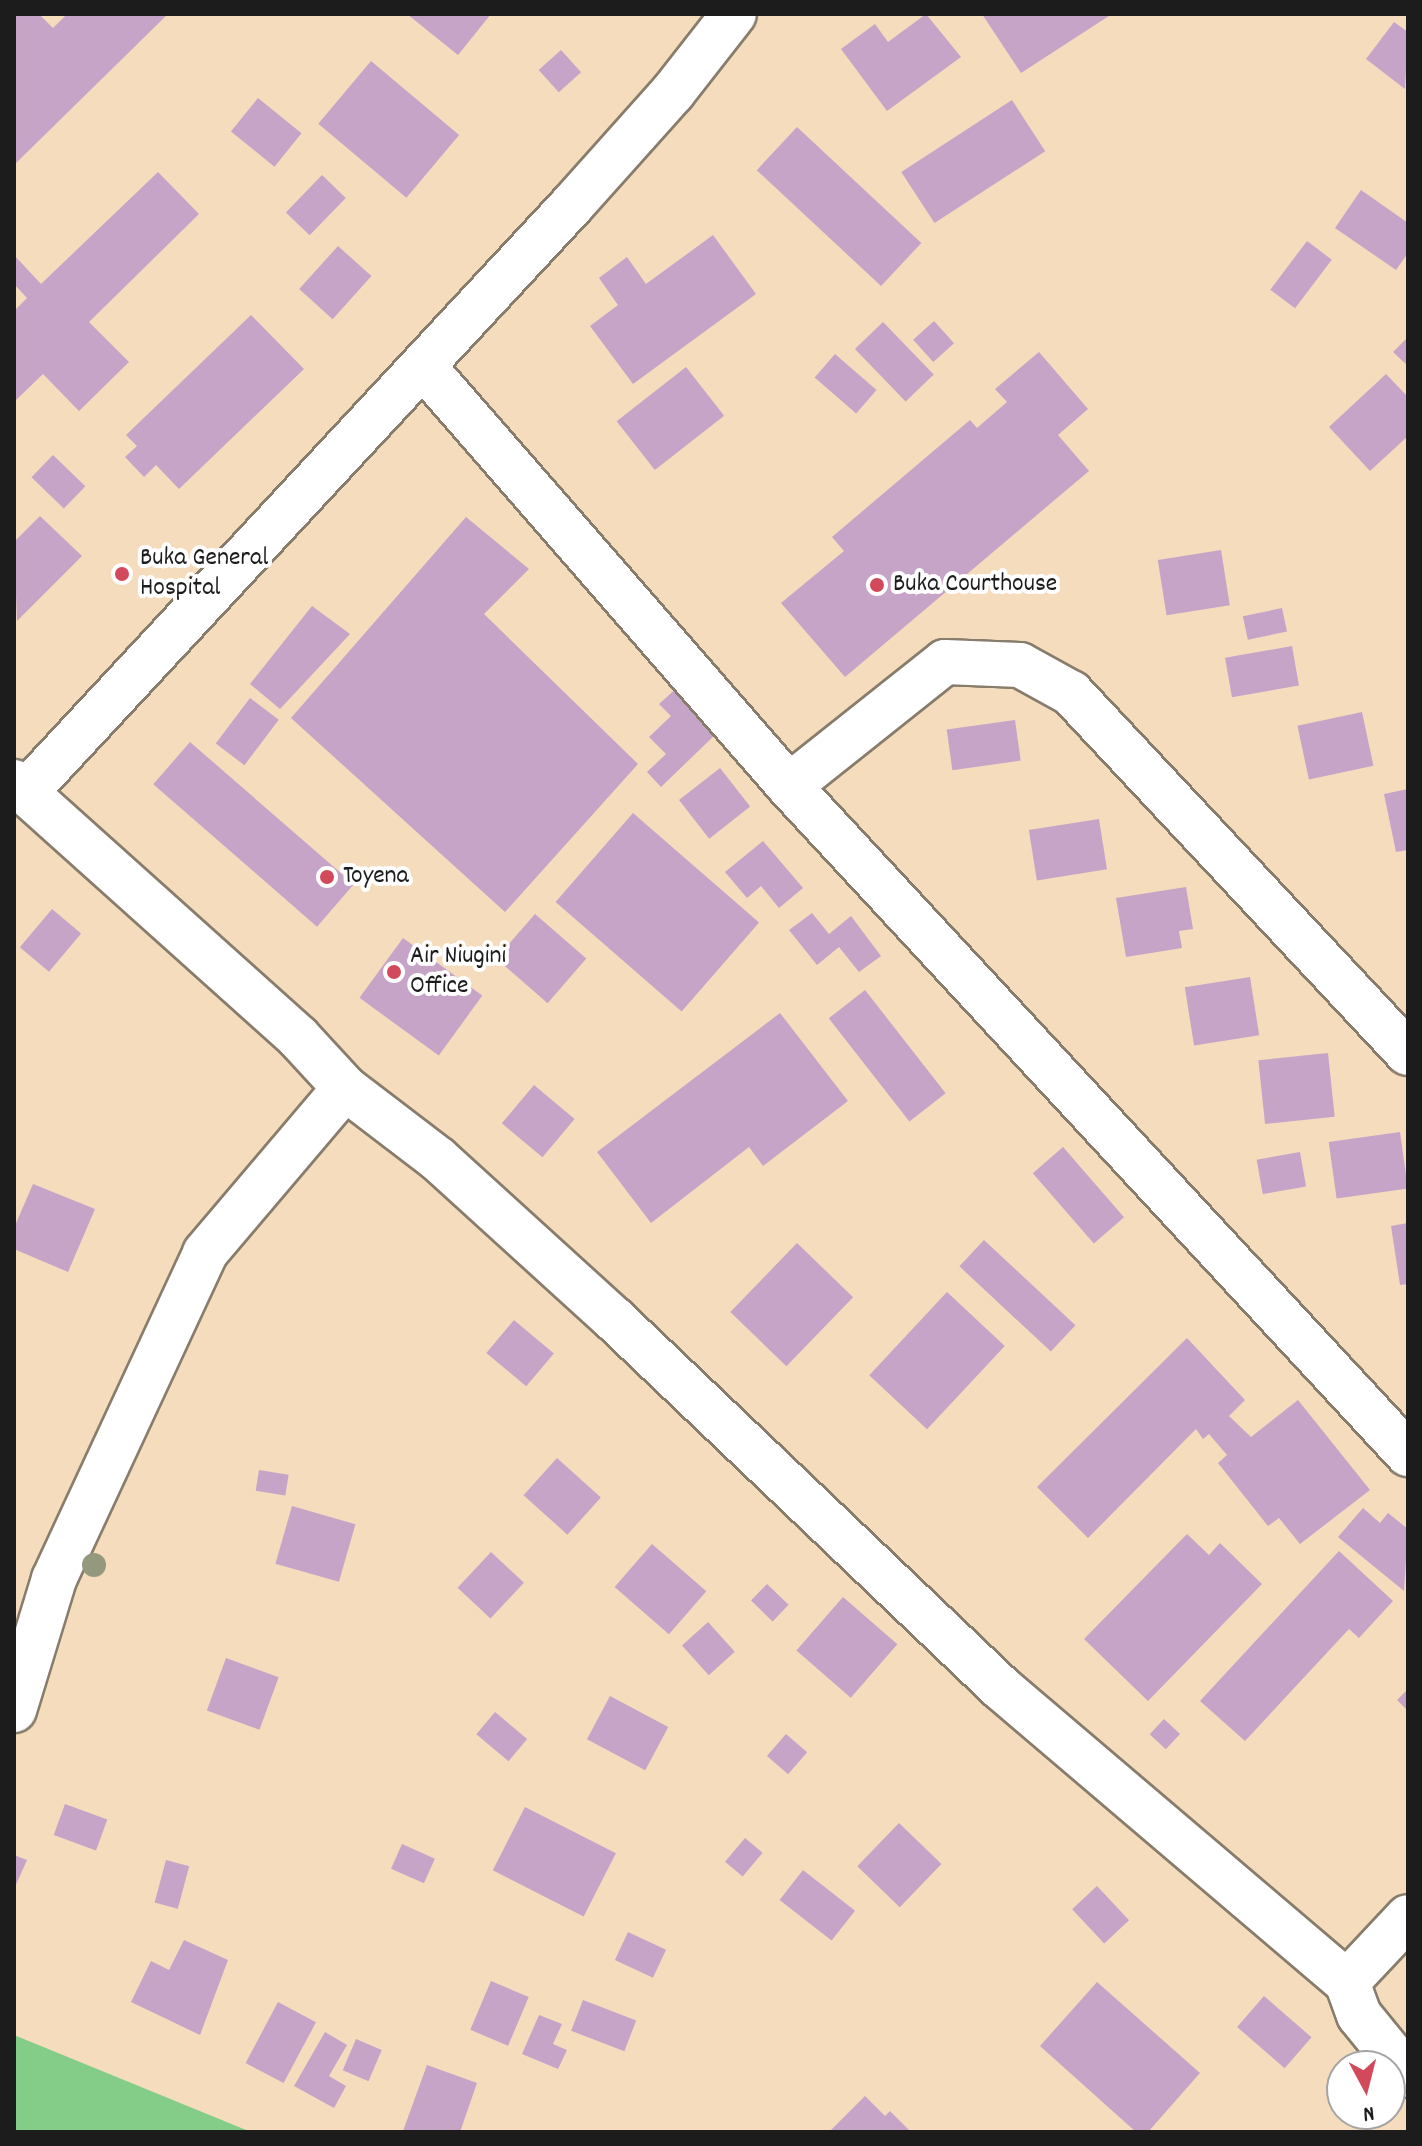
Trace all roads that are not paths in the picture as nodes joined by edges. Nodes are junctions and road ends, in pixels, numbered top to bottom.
1 (734, 14) edge
2 (423, 366) junction
3 (789, 786) junction
4 (20, 787) edge
5 (1408, 1053) edge
6 (345, 1088) junction
7 (1408, 1454) edge
8 (14, 1710) edge
9 (1408, 1917) edge
10 (1347, 1982) junction
11 (1408, 2075) edge

1 - 2 street
2 - 3 street
2 - 4 street
3 - 5 street
3 - 7 street
4 - 6 street
6 - 8 street
6 - 10 street
9 - 10 street
10 - 11 street

